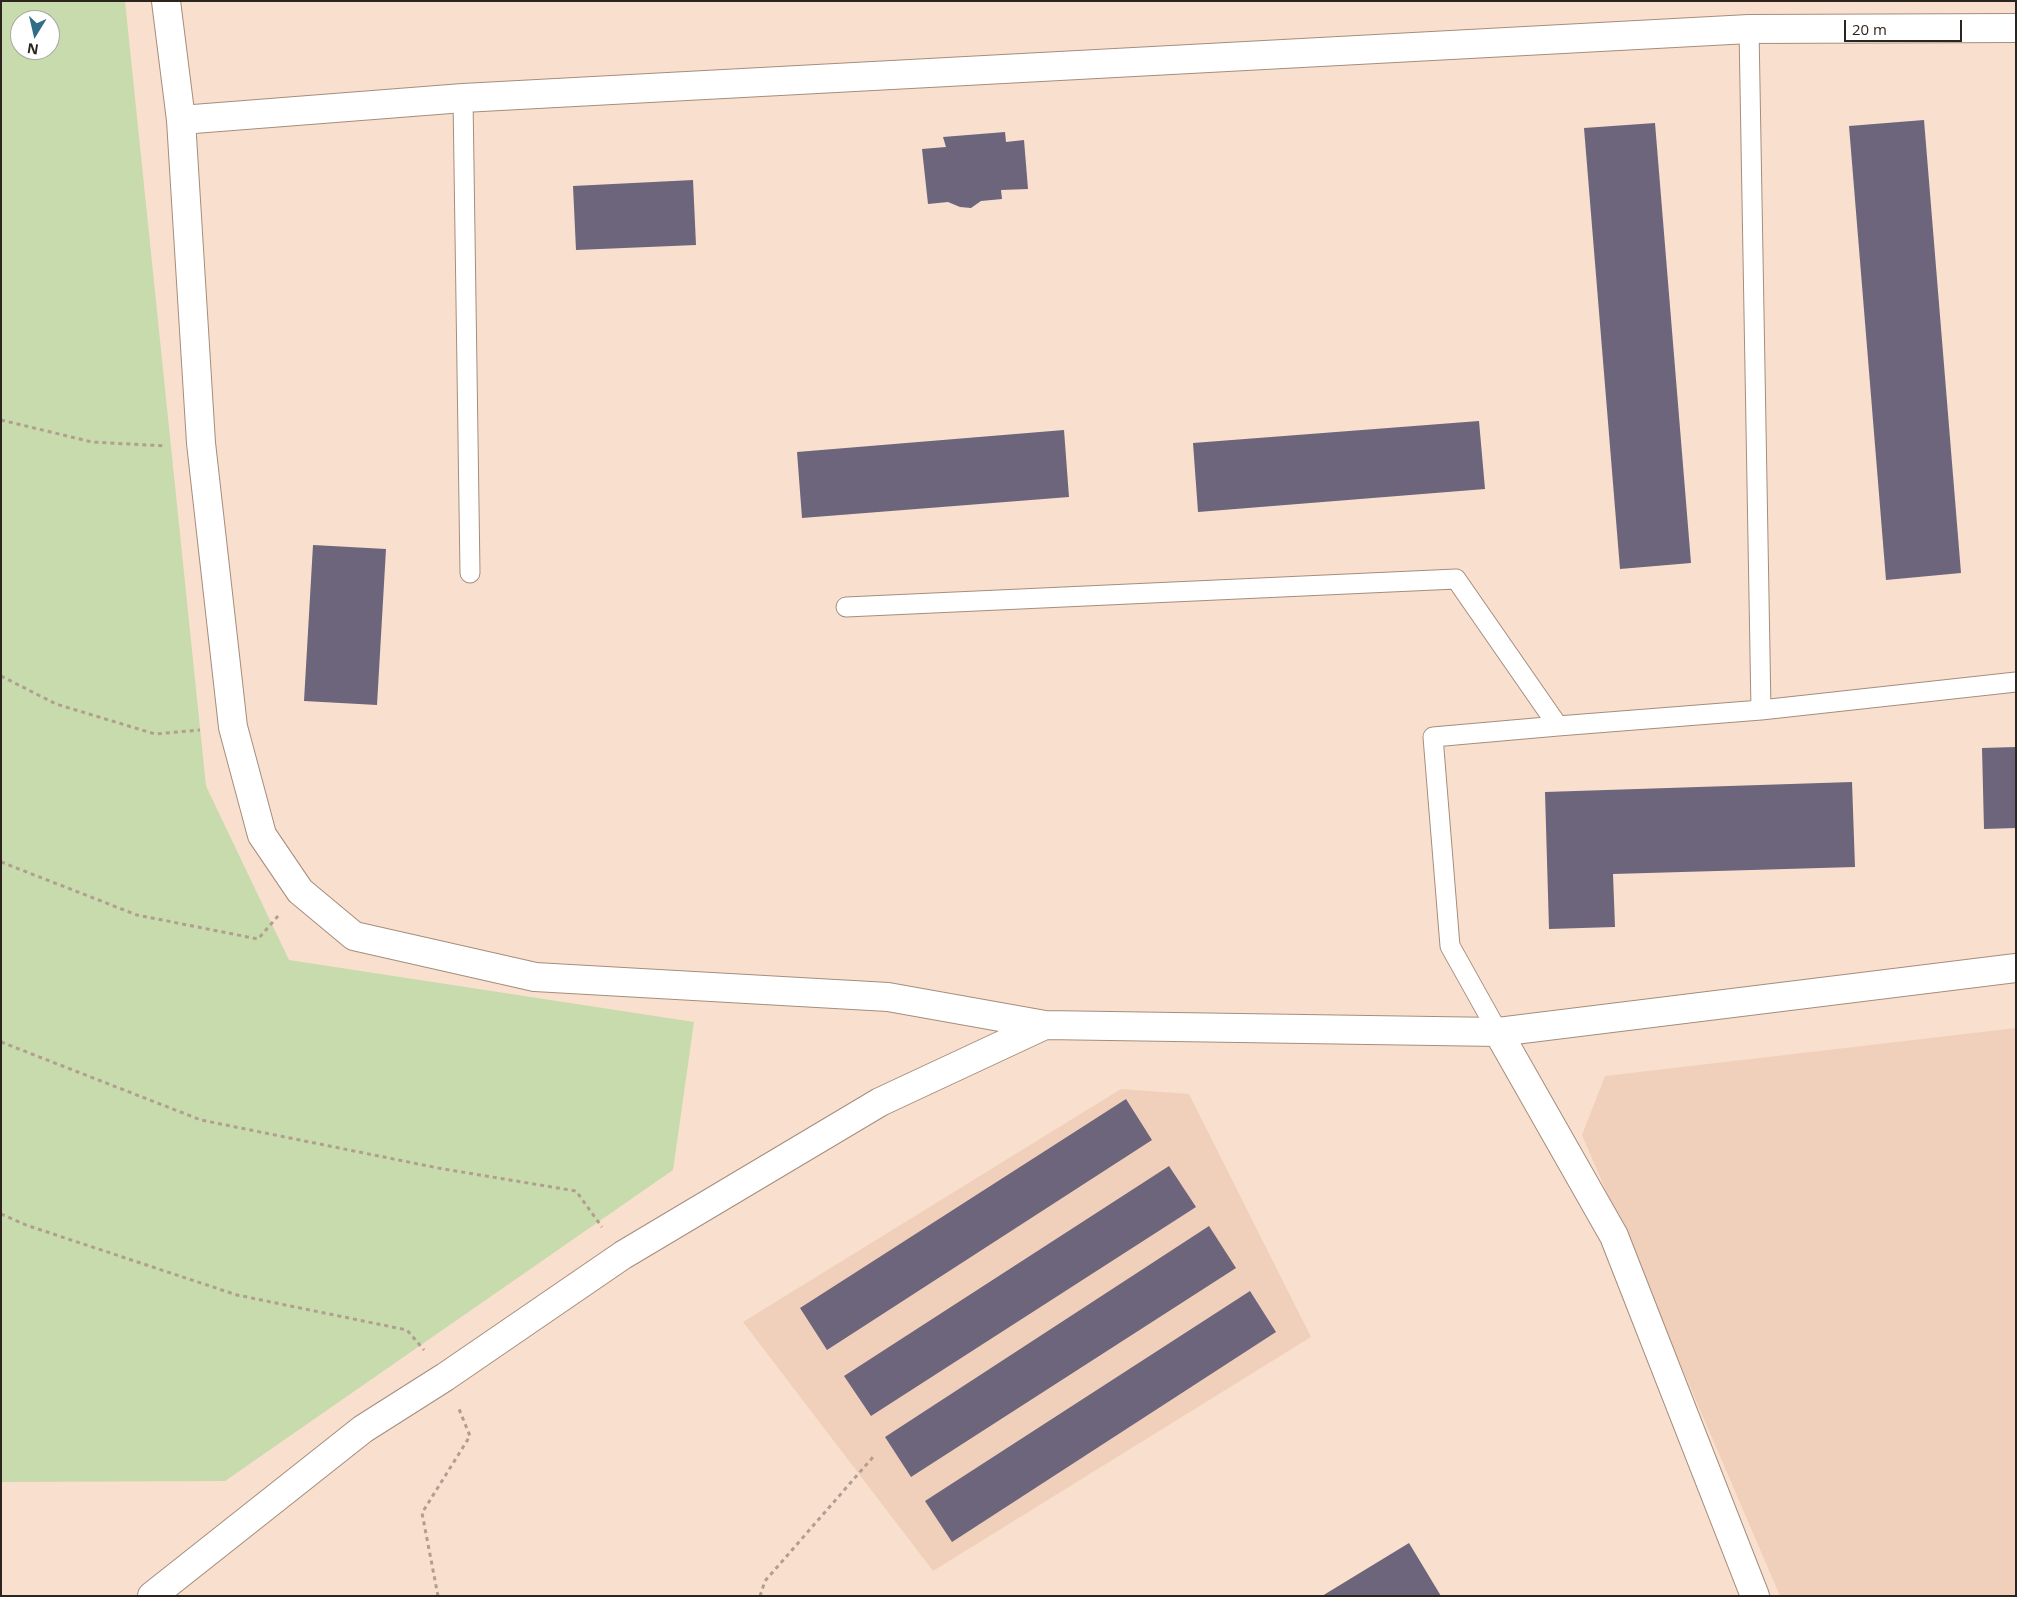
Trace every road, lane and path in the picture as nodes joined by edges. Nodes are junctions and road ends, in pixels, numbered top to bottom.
1 (166, 1) edge
2 (2016, 28) edge
3 (1749, 29) junction
4 (463, 98) junction
5 (181, 120) junction
6 (1, 420) edge
7 (201, 443) junction
8 (470, 573) dead end
9 (846, 607) dead end
10 (1, 676) edge
11 (2016, 682) edge
12 (1761, 710) junction
13 (1558, 726) junction
14 (233, 727) junction
15 (1, 862) edge
16 (300, 891) junction
17 (2016, 968) edge
18 (1045, 1025) junction
19 (1498, 1032) junction
20 (1, 1042) edge
21 (1, 1214) edge
22 (623, 1255) junction
23 (445, 1377) junction
24 (874, 1457) dead end
25 (1748, 1594) edge
26 (152, 1596) edge
27 (438, 1596) edge
28 (760, 1596) edge

1 - 5 street
2 - 3 street
3 - 4 street
3 - 12 lane
4 - 5 street
4 - 8 lane
5 - 7 street
6 - 7 path
7 - 14 street
9 - 13 lane
10 - 14 path
11 - 12 lane
12 - 13 lane
13 - 19 lane
14 - 16 street
15 - 16 path
16 - 18 street
17 - 19 street
18 - 19 street
18 - 22 street
19 - 25 street
20 - 22 path
21 - 23 path
22 - 23 street
23 - 26 street
23 - 27 path
24 - 28 path

